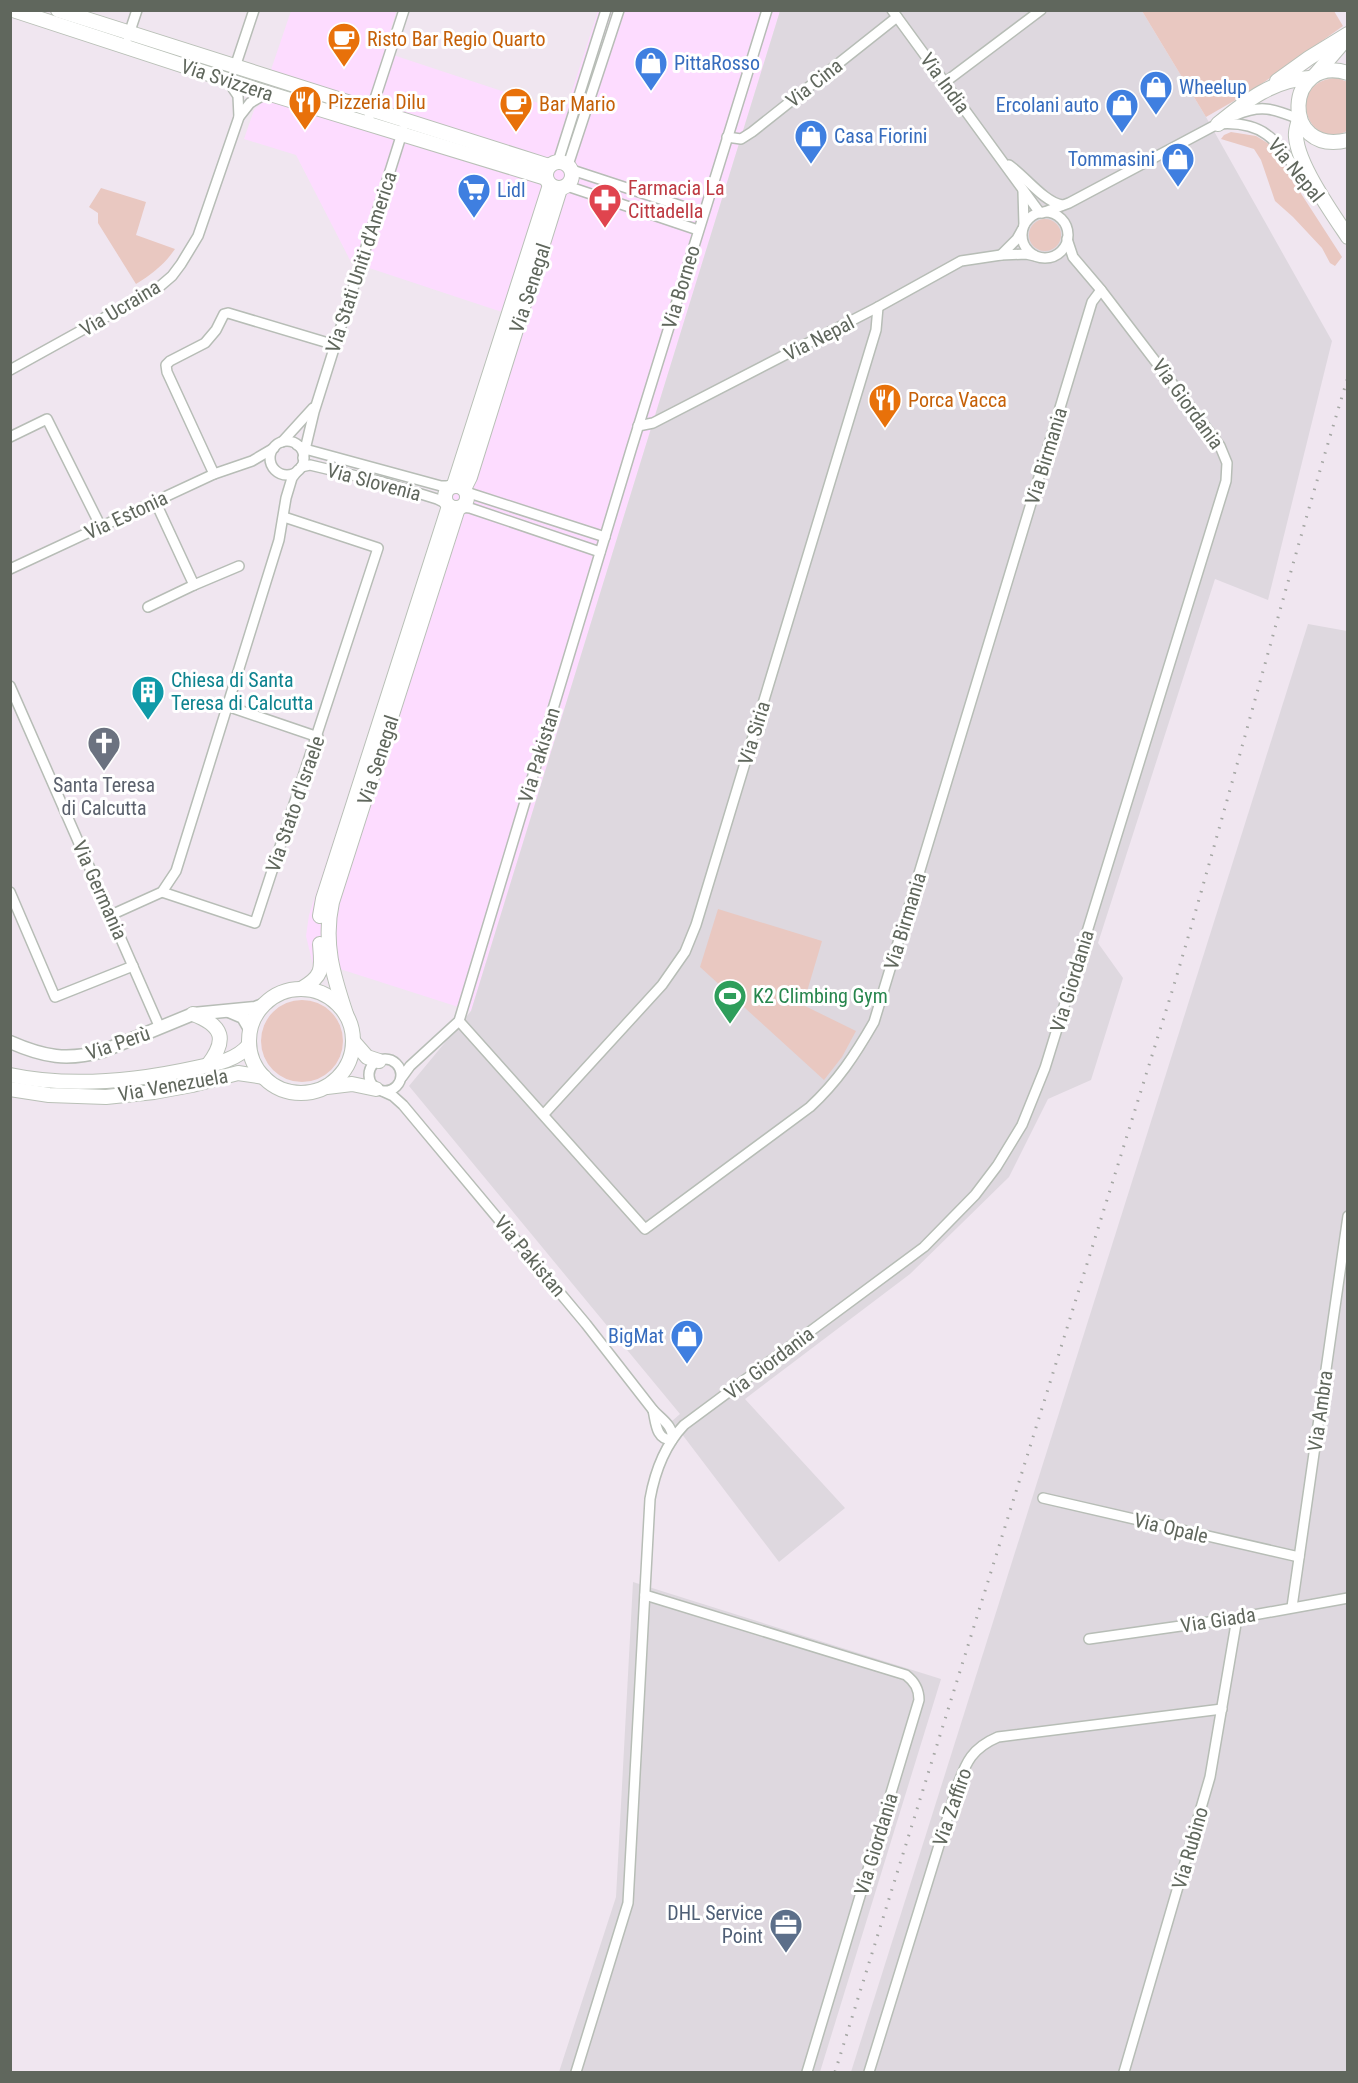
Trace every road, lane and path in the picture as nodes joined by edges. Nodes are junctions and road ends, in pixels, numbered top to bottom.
1 (13, 10) edge
2 (58, 10) edge
3 (137, 10) edge
4 (254, 10) edge
5 (404, 10) edge
6 (606, 10) edge
7 (619, 10) edge
8 (767, 10) edge
9 (1041, 10) edge
10 (895, 14) edge
11 (1347, 36) edge
12 (127, 41) junction
13 (235, 67) junction
14 (1347, 73) edge
15 (1313, 76) junction
16 (227, 80) junction
17 (944, 83) junction
18 (1268, 88) junction
19 (267, 93) junction
20 (369, 116) junction
21 (239, 117) junction
22 (1299, 119) junction
23 (1218, 124) junction
24 (404, 127) junction
25 (727, 137) junction
26 (1347, 140) edge
27 (999, 155) junction
28 (559, 175) junction
29 (1022, 188) junction
30 (1068, 203) junction
31 (703, 213) junction
32 (1041, 213) junction
33 (1336, 219) junction
34 (1064, 224) junction
35 (1024, 227) junction
36 (698, 230) junction
37 (1347, 237) edge
38 (1067, 239) junction
39 (1000, 255) junction
40 (1035, 256) junction
41 (1051, 257) junction
42 (1080, 266) junction
43 (1101, 290) junction
44 (878, 307) junction
45 (335, 345) junction
46 (10, 370) edge
47 (316, 404) junction
48 (638, 426) junction
49 (10, 437) edge
50 (282, 442) junction
51 (273, 448) junction
52 (303, 455) junction
53 (243, 463) junction
54 (275, 470) junction
55 (214, 474) junction
56 (459, 488) junction
57 (286, 498) junction
58 (155, 501) junction
59 (453, 506) junction
60 (284, 517) junction
61 (101, 527) junction
62 (605, 537) junction
63 (600, 552) junction
64 (238, 566) dead end
65 (10, 569) edge
66 (195, 585) junction
67 (148, 607) dead end
68 (10, 686) edge
69 (14, 706) edge
70 (227, 706) junction
71 (318, 737) junction
72 (10, 892) edge
73 (162, 892) junction
74 (111, 915) junction
75 (133, 966) junction
76 (301, 989) junction
77 (263, 1005) junction
78 (225, 1010) junction
79 (194, 1014) junction
80 (346, 1014) junction
81 (459, 1020) junction
82 (159, 1028) junction
83 (250, 1029) junction
84 (353, 1041) junction
85 (10, 1042) edge
86 (249, 1045) junction
87 (379, 1060) junction
88 (208, 1065) junction
89 (398, 1066) junction
90 (410, 1066) junction
91 (10, 1075) edge
92 (264, 1077) junction
93 (401, 1080) junction
94 (327, 1087) junction
95 (10, 1089) edge
96 (379, 1090) junction
97 (403, 1105) junction
98 (544, 1114) junction
99 (1347, 1216) edge
100 (653, 1410) junction
101 (667, 1424) junction
102 (684, 1425) junction
103 (660, 1436) junction
104 (672, 1440) junction
105 (662, 1456) junction
106 (1043, 1498) dead end
107 (1299, 1557) junction
108 (645, 1595) junction
109 (1347, 1598) edge
110 (1292, 1607) junction
111 (1237, 1618) junction
112 (1089, 1639) dead end
113 (1222, 1709) junction
114 (576, 2073) edge
115 (807, 2073) edge
116 (869, 2073) edge
117 (1124, 2073) edge

1 - 12 main road, Via Svizzera
2 - 12 main road, Via Svizzera
3 - 12 street
4 - 13 street
5 - 20 street
6 - 28 street, Via Senegal
7 - 28 street, Via Senegal
8 - 25 street, Via Borneo
9 - 17 street
10 - 17 street, Via India
10 - 25 street, Via Cina
11 - 15 main road
11 - 18 main road
12 - 13 main road, Via Svizzera
12 - 16 main road, Via Svizzera
13 - 20 main road, Via Svizzera
14 - 15 main road
15 - 18 main road
15 - 22 main road
16 - 19 main road, Via Svizzera
16 - 21 street
17 - 27 street, Via India
18 - 23 main road
19 - 20 main road, Via Svizzera
19 - 21 street, Via Ucraina
20 - 24 main road, Via Svizzera
21 - 46 street, Via Ucraina
22 - 23 street, Via Nepal
22 - 26 main road
22 - 33 main road
23 - 30 street, Via Nepal
23 - 33 street, Via Nepal
24 - 28 main road, Via Svizzera
24 - 45 street, Via Stati Uniti d'America
25 - 31 street, Via Borneo
27 - 29 street, Via India
27 - 30 street, Via India
28 - 31 street, Via Svizzera
28 - 36 street, Via Svizzera
28 - 56 main road, Via Senegal
29 - 32 street, Via India
29 - 35 street
30 - 32 street, Via Nepal
30 - 34 street
31 - 36 street, Via Borneo
32 - 34 street
32 - 35 street, Via Nepal
33 - 37 main road
34 - 38 street
35 - 39 street, Via Nepal
35 - 40 street
36 - 48 street, Via Borneo
38 - 41 street
38 - 42 street, Via Giordania
39 - 40 street, Via Nepal
39 - 44 street, Via Nepal
40 - 41 street, Via Nepal
41 - 42 street
42 - 43 street, Via Giordania
43 - 98 street, Via Birmania
43 - 102 street, Via Giordania
44 - 48 street, Via Nepal
44 - 98 street, Via Siria
45 - 47 street, Via Stati Uniti d'America
45 - 55 street
47 - 50 street, Via Stati Uniti d'America
47 - 52 street, Via Stati Uniti d'America
48 - 62 street, Via Pakistan
49 - 61 street
50 - 51 street
50 - 52 street
51 - 53 street, Via Estonia
51 - 54 street
52 - 54 street
52 - 56 street, Via Slovenia
52 - 57 street, Via Stati Uniti d'America
52 - 59 street, Via Slovenia
53 - 54 street, Via Estonia
53 - 55 street, Via Estonia
54 - 57 street, Via Stati Uniti d'America
55 - 58 street, Via Estonia
56 - 59 main road
56 - 59 main road
56 - 62 street, Via Slovenia
57 - 60 street, Via Stati Uniti d'America
58 - 61 street, Via Estonia
58 - 66 street
59 - 63 street, Via Slovenia
59 - 76 main road, Via Senegal
59 - 80 main road, Via Senegal
60 - 70 street, Via Stati Uniti d'America
60 - 71 street, Via Stato d'Israele
61 - 65 street, Via Estonia
62 - 63 street, Via Pakistan
63 - 81 street, Via Pakistan
64 - 66 street
66 - 67 street
68 - 69 street, Via Germania
69 - 74 street, Via Germania
70 - 71 street
70 - 73 street, Via Stati Uniti d'America
71 - 73 street, Via Stato d'Israele
72 - 75 street
73 - 74 street
74 - 75 street, Via Germania
75 - 82 street, Via Germania
76 - 77 main road
76 - 80 main road
77 - 78 street, Via Perù
77 - 83 main road, Via Venezuela
78 - 79 street, Via Perù
78 - 83 street
79 - 82 street, Via Perù
79 - 88 main road
80 - 84 main road
81 - 90 street
81 - 98 street, Via Birmania
82 - 85 street, Via Perù
83 - 86 main road, Via Venezuela
84 - 87 main road
84 - 94 main road
86 - 88 main road, Via Venezuela
86 - 92 main road, Via Venezuela
87 - 89 street
87 - 96 street
88 - 91 main road, Via Venezuela
89 - 90 street
89 - 93 street
90 - 93 street
92 - 94 main road, Via Venezuela
92 - 95 main road, Via Venezuela
93 - 96 street
93 - 97 street
94 - 96 main road, Via Venezuela
96 - 97 street, Via Pakistan
97 - 100 street, Via Pakistan
99 - 107 street, Via Ambra
100 - 101 street, Via Pakistan
100 - 103 street, Via Pakistan
101 - 102 street
101 - 104 street, Via Pakistan
102 - 104 street, Via Giordania
103 - 104 street
103 - 105 street, Via Pakistan
104 - 105 street, Via Giordania
105 - 108 street, Via Giordania
106 - 107 street, Via Opale
107 - 110 street, Via Ambra
108 - 114 street, Via Giordania
108 - 115 street, Via Giordania
109 - 110 street, Via Giada
110 - 111 street, Via Giada
111 - 112 street, Via Giada
111 - 113 street, Via Rubino
113 - 116 street, Via Zaffiro
113 - 117 street, Via Rubino

